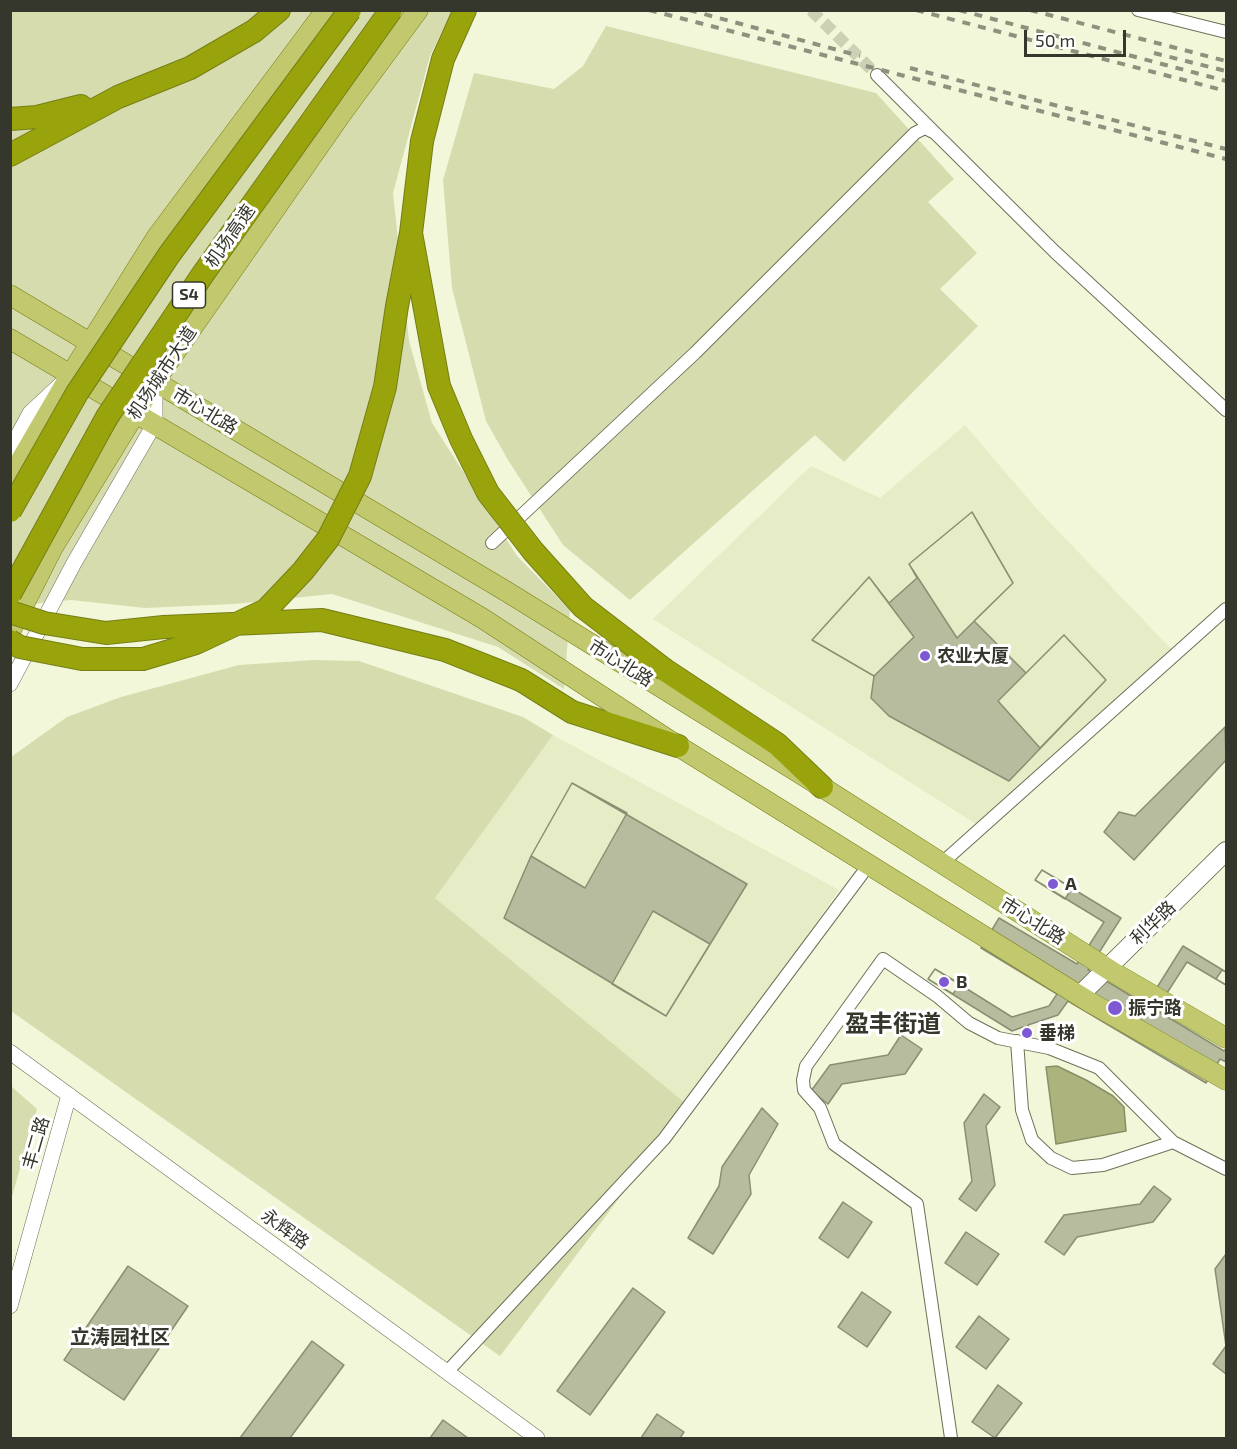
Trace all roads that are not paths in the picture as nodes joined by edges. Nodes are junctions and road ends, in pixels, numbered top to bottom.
1 (279, 10) edge
2 (326, 10) edge
3 (350, 10) edge
4 (391, 10) edge
5 (418, 10) edge
6 (465, 10) edge
7 (1138, 10) edge
8 (1227, 32) edge
9 (877, 75) tunnel mouth
10 (118, 97) junction
11 (10, 119) edge
12 (935, 133) junction
13 (10, 156) edge
14 (411, 233) junction
15 (10, 296) edge
16 (10, 339) edge
17 (91, 343) junction
18 (71, 374) junction
19 (155, 381) junction
20 (1227, 410) edge
21 (135, 412) junction
22 (154, 423) junction
23 (10, 450) edge
24 (10, 479) edge
25 (10, 511) edge
26 (492, 543) dead end
27 (10, 594) edge
28 (1227, 609) edge
29 (10, 612) edge
30 (10, 632) edge
31 (10, 641) edge
32 (10, 684) edge
33 (678, 746) junction
34 (822, 786) junction
35 (1227, 851) edge
36 (942, 863) junction
37 (1227, 867) edge
38 (862, 874) dead end
39 (1111, 971) junction
40 (1084, 998) junction
41 (1227, 1038) edge
42 (1017, 1041) junction
43 (10, 1052) edge
44 (1227, 1080) edge
45 (69, 1095) junction
46 (1173, 1142) junction
47 (1227, 1169) edge
48 (10, 1306) edge
49 (447, 1372) junction
50 (537, 1438) edge
51 (951, 1438) edge

1 - 10 highway
2 - 17 main road
3 - 25 highway, 机场高速 / S4, bridge
4 - 27 highway, 机场高速 / S4, bridge
5 - 19 main road, 机场城市大道
6 - 14 highway, bridge
7 - 8 street
9 - 12 street
10 - 11 highway
10 - 13 highway
12 - 20 street
12 - 26 street
14 - 31 highway, bridge
14 - 34 highway, bridge
15 - 17 main road, 市心北路
16 - 18 main road, 市心北路
17 - 18 main road
17 - 19 main road, 市心北路
18 - 21 main road, 市心北路
18 - 23 street
18 - 24 main road
19 - 21 main road, 机场城市大道
19 - 22 street
19 - 34 main road, 市心北路
21 - 22 main road, 市心北路
21 - 30 main road, 机场城市大道
22 - 32 street
22 - 33 main road, 市心北路
28 - 36 street
29 - 33 highway, bridge
33 - 40 main road, 市心北路
34 - 36 main road, 市心北路
35 - 39 main road, 利华路
36 - 39 main road, 市心北路
37 - 39 main road, 利华路
38 - 49 street
39 - 40 main road, 利华路
39 - 41 main road, 市心北路
40 - 44 main road, 市心北路
42 - 46 street
42 - 46 street
42 - 51 street
43 - 45 street, 永辉路
45 - 48 street, 丰二路
45 - 49 street, 永辉路
46 - 47 street
49 - 50 street, 永辉路

